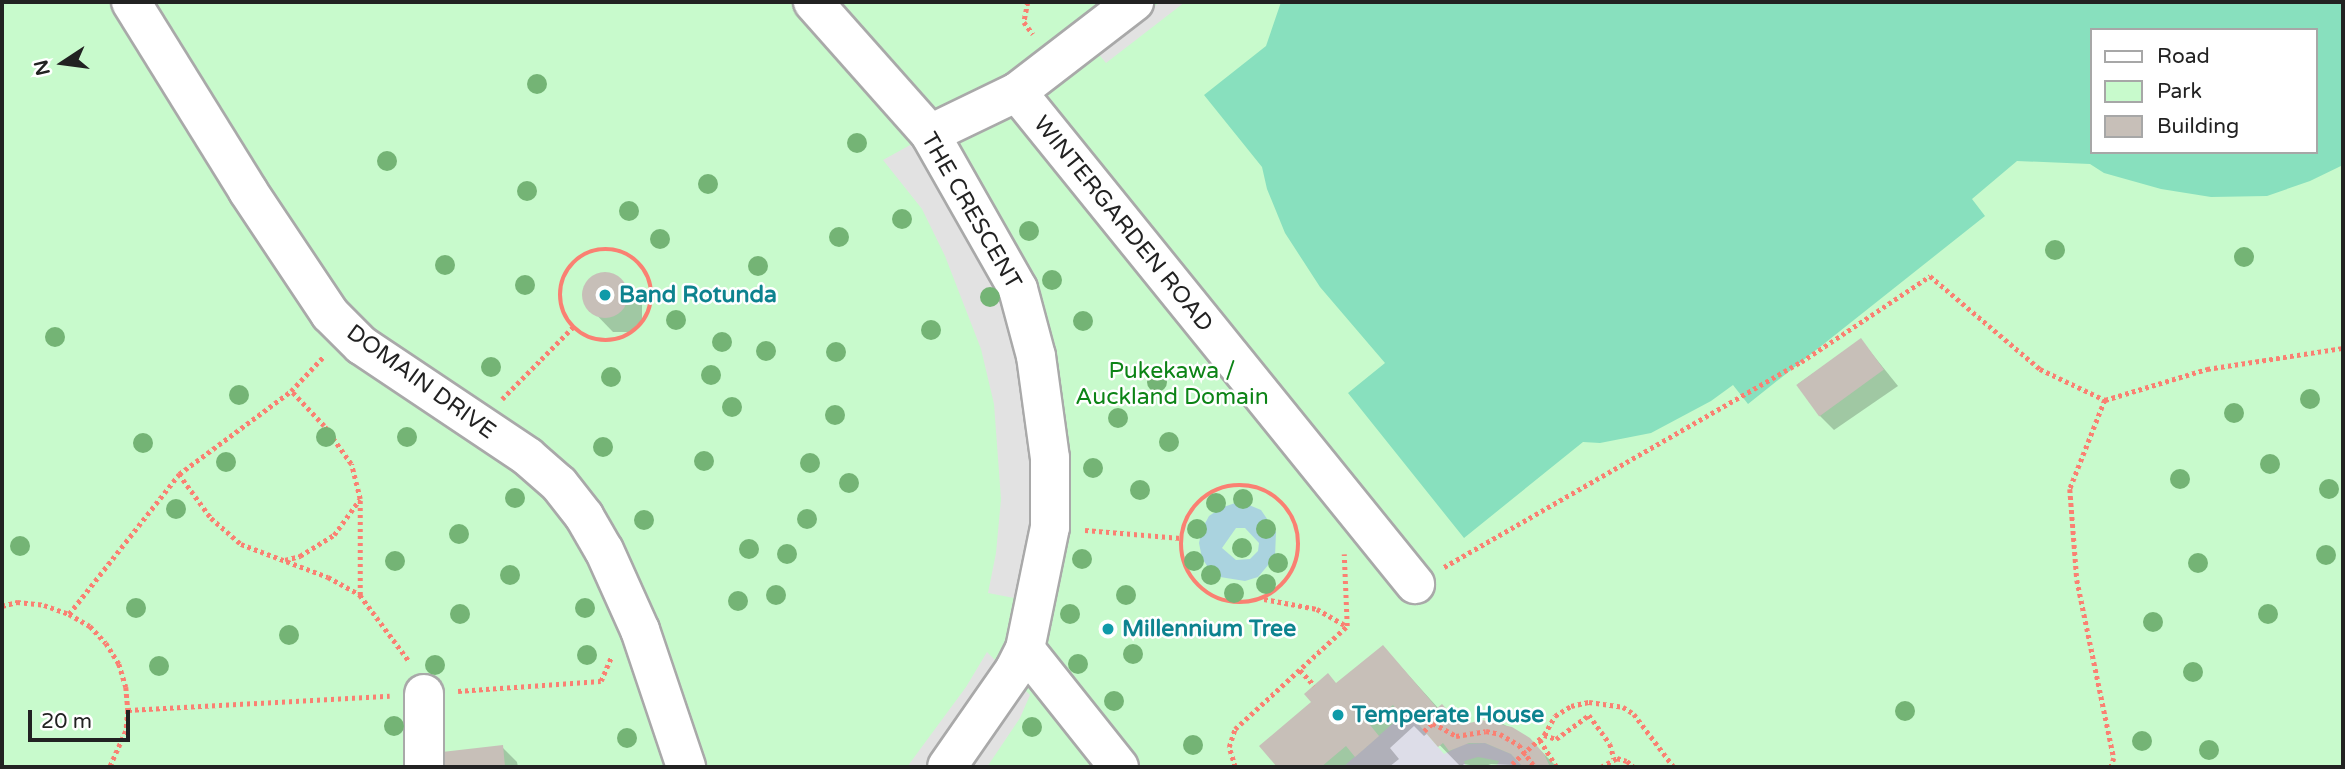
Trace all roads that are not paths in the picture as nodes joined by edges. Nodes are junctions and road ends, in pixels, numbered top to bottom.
1 (131, 2) edge
2 (813, 2) edge
3 (1134, 2) edge
4 (1017, 92) junction
5 (930, 134) junction
6 (1415, 584) road end
7 (1025, 649) junction
8 (424, 694) road end
9 (424, 767) edge
10 (687, 767) edge
11 (947, 767) edge
12 (1119, 767) edge

1 - 10 street, DOMAIN DRIVE
2 - 5 street, THE CRESCENT
3 - 4 street
4 - 5 street
4 - 6 street, WINTERGARDEN ROAD
5 - 7 street, THE CRESCENT
7 - 11 street, THE CRESCENT
7 - 12 street
8 - 9 street

